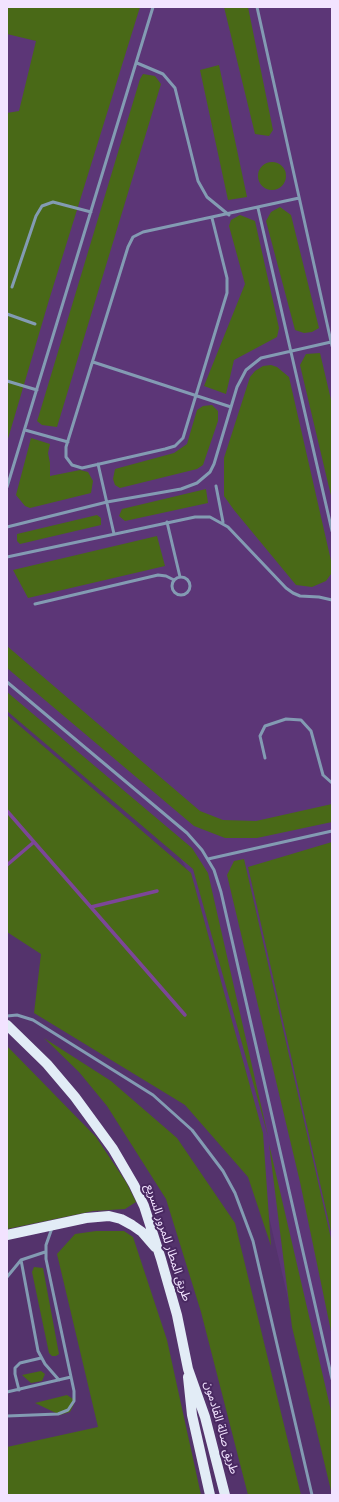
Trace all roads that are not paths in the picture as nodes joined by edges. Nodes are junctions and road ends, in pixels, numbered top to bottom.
1 (153, 7) edge
2 (257, 7) edge
3 (137, 63) junction
4 (299, 198) junction
5 (258, 208) junction
6 (91, 212) junction
7 (229, 214) junction
8 (212, 218) junction
9 (12, 287) dead end
10 (7, 314) edge
11 (35, 324) dead end
12 (332, 344) edge
13 (291, 350) junction
14 (93, 362) junction
15 (7, 381) edge
16 (36, 390) junction
17 (196, 395) junction
18 (231, 407) junction
19 (24, 430) junction
20 (68, 442) junction
21 (98, 464) junction
22 (216, 486) dead end
23 (7, 487) edge
24 (107, 502) junction
25 (167, 522) junction
26 (223, 522) junction
27 (7, 527) edge
28 (332, 531) edge
29 (114, 534) junction
30 (7, 557) edge
31 (180, 577) junction
32 (174, 580) junction
33 (332, 600) edge
34 (35, 604) dead end
35 (7, 682) edge
36 (265, 758) dead end
37 (332, 783) edge
38 (332, 830) edge
39 (208, 859) junction
40 (7, 1016) edge
41 (7, 1025) edge
42 (54, 1224) junction
43 (7, 1235) edge
44 (46, 1252) junction
45 (161, 1259) junction
46 (21, 1260) junction
47 (7, 1277) edge
48 (41, 1358) junction
49 (188, 1369) junction
50 (72, 1377) junction
51 (332, 1379) edge
52 (59, 1380) junction
53 (19, 1390) junction
54 (7, 1392) edge
55 (7, 1416) edge
56 (210, 1495) edge
57 (225, 1495) edge
58 (312, 1495) edge

1 - 3 lane
2 - 4 lane
3 - 6 lane
3 - 7 lane
4 - 5 lane
4 - 12 lane
5 - 7 lane
5 - 13 lane
6 - 9 lane
6 - 16 lane
7 - 8 lane
8 - 14 lane
8 - 17 lane
10 - 11 lane
12 - 13 lane
13 - 18 lane
13 - 28 lane
14 - 17 lane
14 - 20 lane
15 - 16 lane
16 - 19 lane
17 - 18 lane
17 - 21 lane
18 - 24 lane
19 - 20 lane
19 - 23 lane
20 - 21 lane
21 - 24 lane
22 - 26 lane
24 - 27 lane
24 - 29 lane
25 - 26 lane
25 - 29 lane
25 - 31 lane
26 - 33 lane
29 - 30 lane
31 - 32 lane
31 - 32 lane
32 - 34 lane
35 - 39 lane
36 - 37 lane
38 - 39 lane
39 - 51 lane
40 - 58 lane
41 - 45 main road, طريق المطار للمرور السريع
42 - 43 main road
42 - 44 lane
42 - 45 main road
44 - 46 lane
44 - 50 lane
45 - 49 main road, طريق المطار للمرور السريع
46 - 47 lane
46 - 48 lane
48 - 52 lane
48 - 53 lane
49 - 56 main road
49 - 57 main road, طريق صالة القادمون
50 - 52 lane
50 - 55 lane
52 - 53 lane
53 - 54 lane

